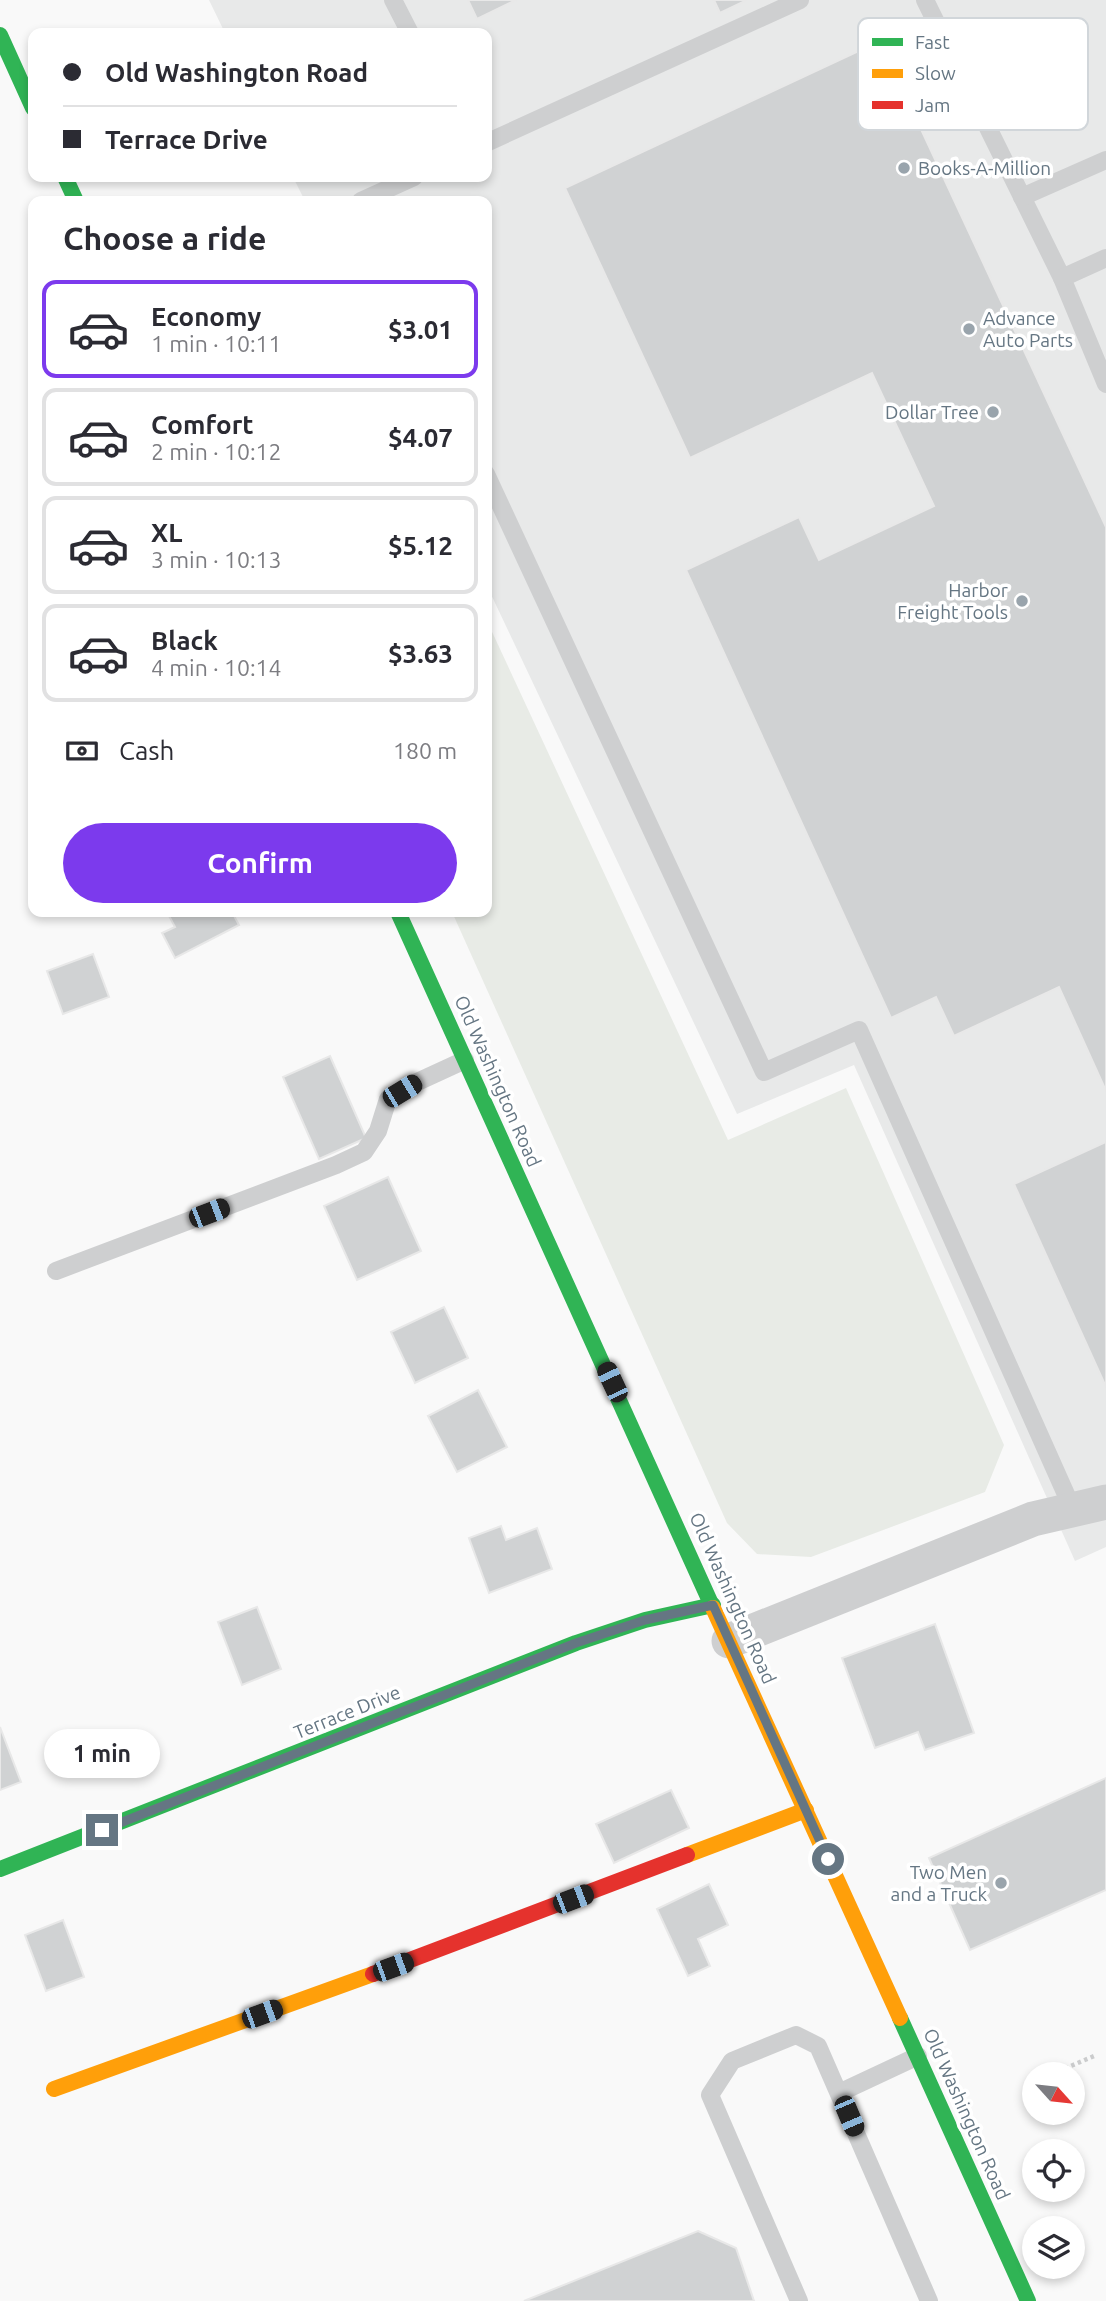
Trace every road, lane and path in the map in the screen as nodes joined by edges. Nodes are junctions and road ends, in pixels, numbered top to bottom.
1 (393, 0) edge
2 (800, 0) edge
3 (925, 0) edge
4 (934, 18) edge
5 (407, 28) edge
6 (0, 35) edge
7 (28, 97) edge
8 (989, 130) edge
9 (492, 141) edge
10 (1106, 160) edge
11 (403, 182) edge
12 (372, 196) edge
13 (1022, 197) junction
14 (1106, 258) edge
15 (1062, 278) junction
16 (1106, 384) edge
17 (492, 487) edge
18 (400, 917) edge
19 (465, 1060) junction
20 (56, 1271) dead end
21 (1106, 1502) edge
22 (1073, 1510) junction
23 (713, 1605) junction
24 (729, 1640) junction
25 (806, 1810) junction
26 (0, 1869) edge
27 (918, 2056) junction
28 (1094, 2056) dead end
29 (1080, 2062) edge
30 (54, 2089) dead end
31 (839, 2093) junction
32 (799, 2301) edge
33 (929, 2301) edge
34 (1028, 2301) edge

1 - 5 lane
2 - 9 lane
3 - 4 lane
6 - 7 main road
8 - 13 lane
10 - 13 lane
11 - 12 lane
13 - 15 lane
14 - 15 lane
15 - 16 lane
17 - 22 lane
18 - 19 main road, Old Washington Road
19 - 20 lane
19 - 23 main road, Old Washington Road
21 - 22 street
22 - 24 street
23 - 24 main road, Old Washington Road
23 - 26 main road, Terrace Drive
24 - 25 main road, Old Washington Road
25 - 27 main road, Old Washington Road
25 - 30 main road
27 - 31 lane
27 - 34 main road, Old Washington Road
28 - 29 path
31 - 32 lane
31 - 33 lane

